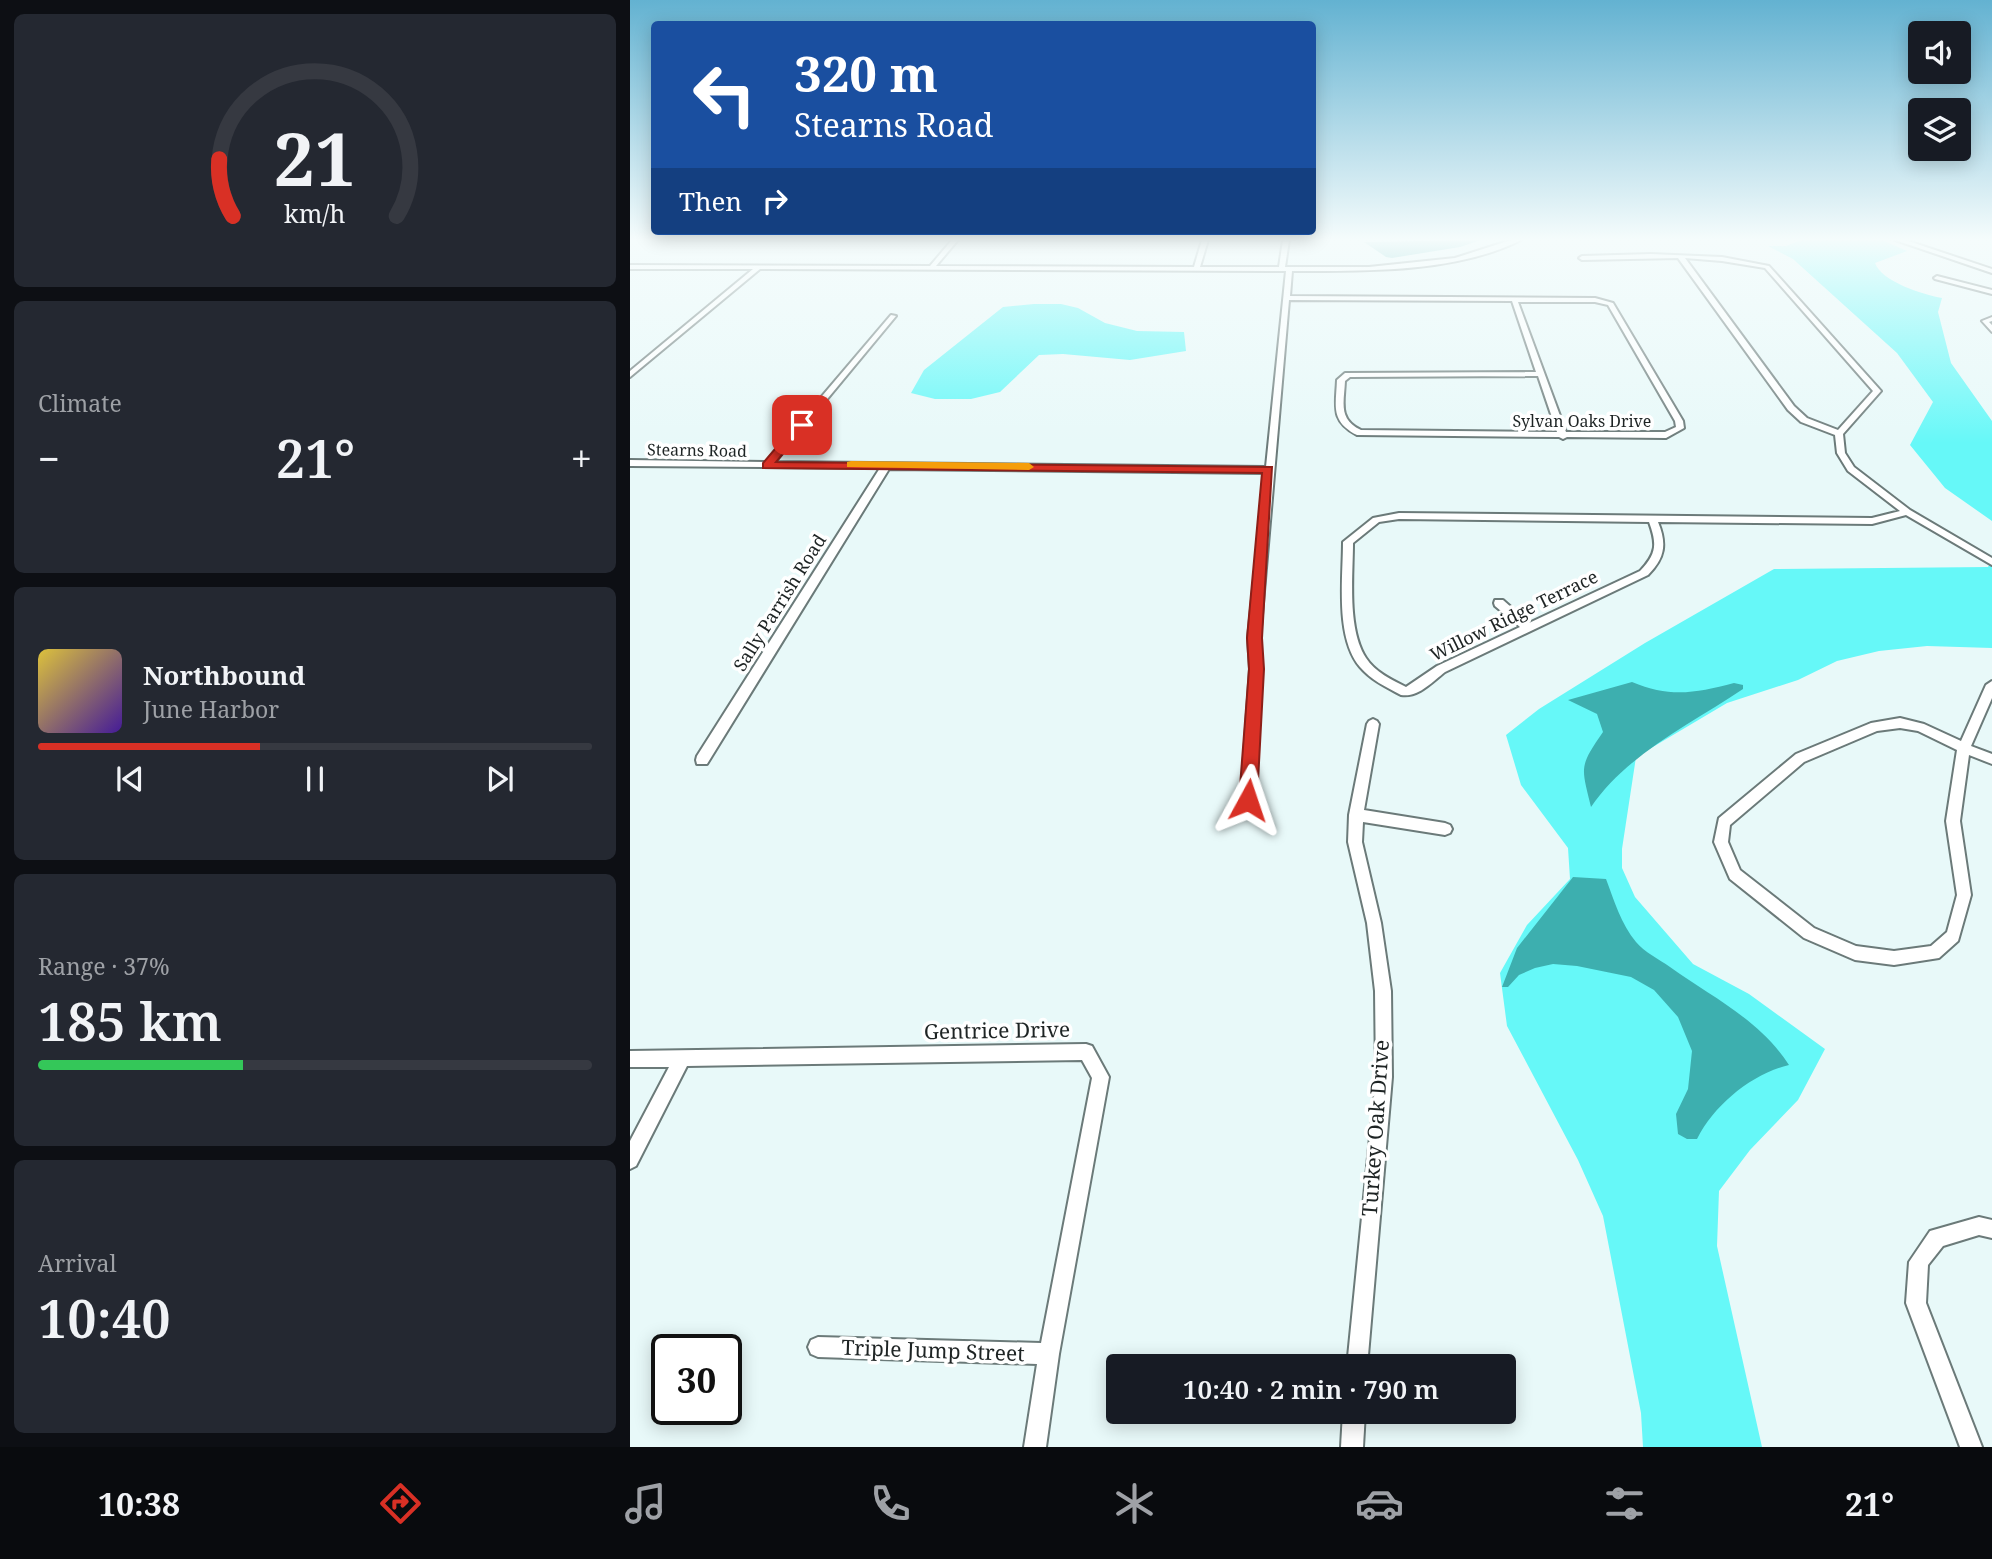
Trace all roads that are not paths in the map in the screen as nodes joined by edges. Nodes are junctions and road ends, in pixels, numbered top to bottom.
1 (711, 308) edge
2 (1284, 308) edge
3 (1517, 308) edge
4 (1613, 308) edge
5 (1718, 308) edge
6 (1804, 308) edge
7 (893, 316) dead end
8 (1992, 319) edge
9 (1992, 330) edge
10 (1538, 374) junction
11 (630, 375) edge
12 (1839, 434) junction
13 (1563, 436) junction
14 (630, 463) edge
15 (887, 465) junction
16 (767, 466) junction
17 (1268, 470) junction
18 (1907, 513) junction
19 (1651, 518) junction
20 (1992, 562) edge
21 (1499, 603) dead end
22 (1528, 628) junction
23 (1992, 685) edge
24 (1373, 724) dead end
25 (1964, 748) junction
26 (1992, 759) edge
27 (702, 760) dead end
28 (1248, 800) dead end
29 (1356, 815) junction
30 (1445, 829) dead end
31 (682, 1058) junction
32 (630, 1059) edge
33 (630, 1160) edge
34 (1992, 1229) edge
35 (818, 1347) dead end
36 (1049, 1354) junction
37 (1358, 1354) edge
38 (1353, 1424) edge
39 (1035, 1447) edge
40 (1352, 1447) edge
41 (1971, 1447) edge

1 - 11 street
2 - 17 street
3 - 10 street
4 - 13 street, Sylvan Oaks Drive
5 - 12 street
6 - 12 street
7 - 16 street
8 - 9 street
10 - 13 street
10 - 13 street, Sylvan Oaks Drive
12 - 18 street
14 - 16 street, Stearns Road
15 - 16 street, Stearns Road
15 - 17 street, Stearns Road
15 - 27 street, Sally Parrish Road
17 - 28 street
18 - 19 street, Willow Ridge Terrace
18 - 20 street
19 - 22 street, Willow Ridge Terrace
19 - 22 street, Willow Ridge Terrace
21 - 22 street
23 - 25 street
24 - 29 street, Turkey Oak Drive
25 - 25 street
25 - 26 street
29 - 30 street
29 - 37 street, Turkey Oak Drive
31 - 32 street, Gentrice Drive
31 - 33 street
31 - 36 street, Gentrice Drive
34 - 41 street
35 - 36 street, Triple Jump Street
36 - 39 street, Gentrice Drive
38 - 40 street

